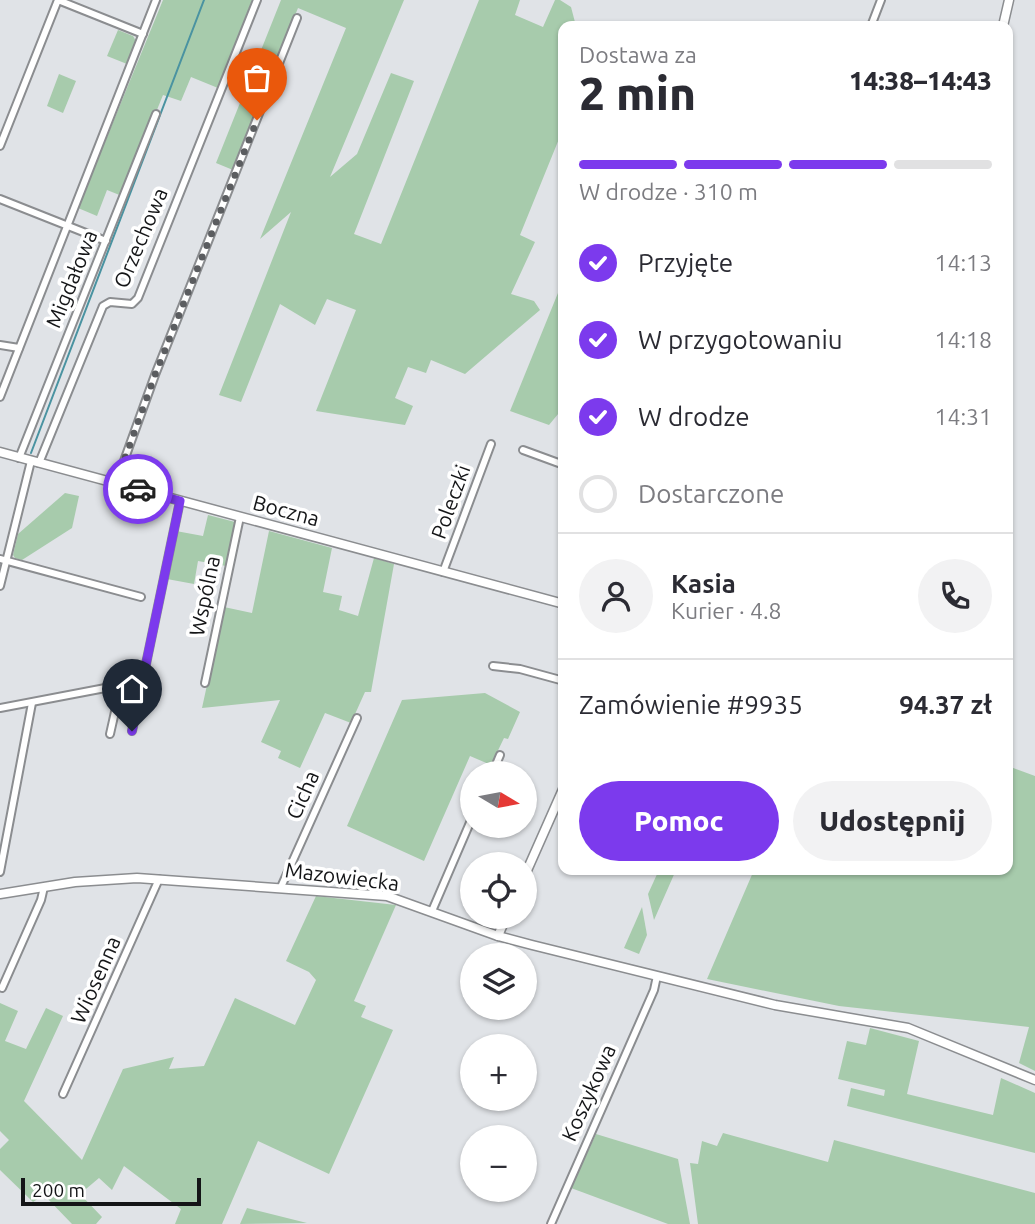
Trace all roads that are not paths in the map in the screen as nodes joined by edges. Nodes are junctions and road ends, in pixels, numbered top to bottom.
1 (58, 0) edge
2 (156, 0) edge
3 (257, 0) edge
4 (881, 0) edge
5 (1009, 0) edge
6 (297, 18) dead end
7 (873, 21) edge
8 (1004, 21) edge
9 (143, 34) junction
10 (156, 114) dead end
11 (0, 146) edge
12 (0, 199) edge
13 (68, 225) junction
14 (106, 241) junction
15 (0, 345) edge
16 (19, 348) junction
17 (0, 397) edge
18 (491, 444) dead end
19 (523, 450) dead end
20 (0, 452) edge
21 (19, 457) junction
22 (35, 462) junction
23 (558, 463) edge
24 (116, 483) junction
25 (180, 501) junction
26 (240, 517) junction
27 (3, 560) edge
28 (443, 572) junction
29 (0, 586) edge
30 (141, 597) dead end
31 (558, 602) edge
32 (494, 666) dead end
33 (558, 679) edge
34 (205, 683) dead end
35 (32, 703) junction
36 (0, 708) edge
37 (356, 718) dead end
38 (132, 731) dead end
39 (110, 734) dead end
40 (500, 755) dead end
41 (497, 761) edge
42 (558, 801) edge
43 (463, 838) edge
44 (535, 852) edge
45 (0, 872) edge
46 (159, 878) junction
47 (44, 887) junction
48 (281, 887) junction
49 (0, 894) edge
50 (432, 911) junction
51 (501, 929) edge
52 (498, 936) junction
53 (657, 976) junction
54 (2, 988) dead end
55 (1035, 1080) edge
56 (63, 1094) dead end
57 (551, 1224) edge

1 - 9 street
1 - 11 street
2 - 9 street
3 - 22 street, Orzechowa
4 - 7 street
5 - 8 street
6 - 24 street
9 - 13 street
10 - 14 street, Migdałowa
12 - 13 street
13 - 14 street
13 - 16 street
14 - 21 street, Migdałowa
15 - 16 street
16 - 17 street
18 - 28 street, Poleczki
19 - 23 street
20 - 21 street, Boczna
21 - 22 street, Boczna
22 - 24 street, Boczna
22 - 27 street
24 - 25 street, Boczna
25 - 26 street, Boczna
25 - 38 street
26 - 28 street, Boczna
26 - 34 street, Wspólna
27 - 29 street
27 - 30 street
28 - 31 street, Boczna
32 - 33 street
35 - 36 street
35 - 39 street
35 - 45 street
37 - 48 street, Cicha
40 - 41 street
42 - 44 street
43 - 50 street
46 - 47 street, Mazowiecka
46 - 48 street, Mazowiecka
46 - 56 street, Wiosenna
47 - 49 street, Mazowiecka
47 - 54 street
48 - 50 street, Mazowiecka
50 - 52 street, Mazowiecka
51 - 52 street
52 - 53 street, Mazowiecka
53 - 55 street, Mazowiecka
53 - 57 street, Koszykowa

